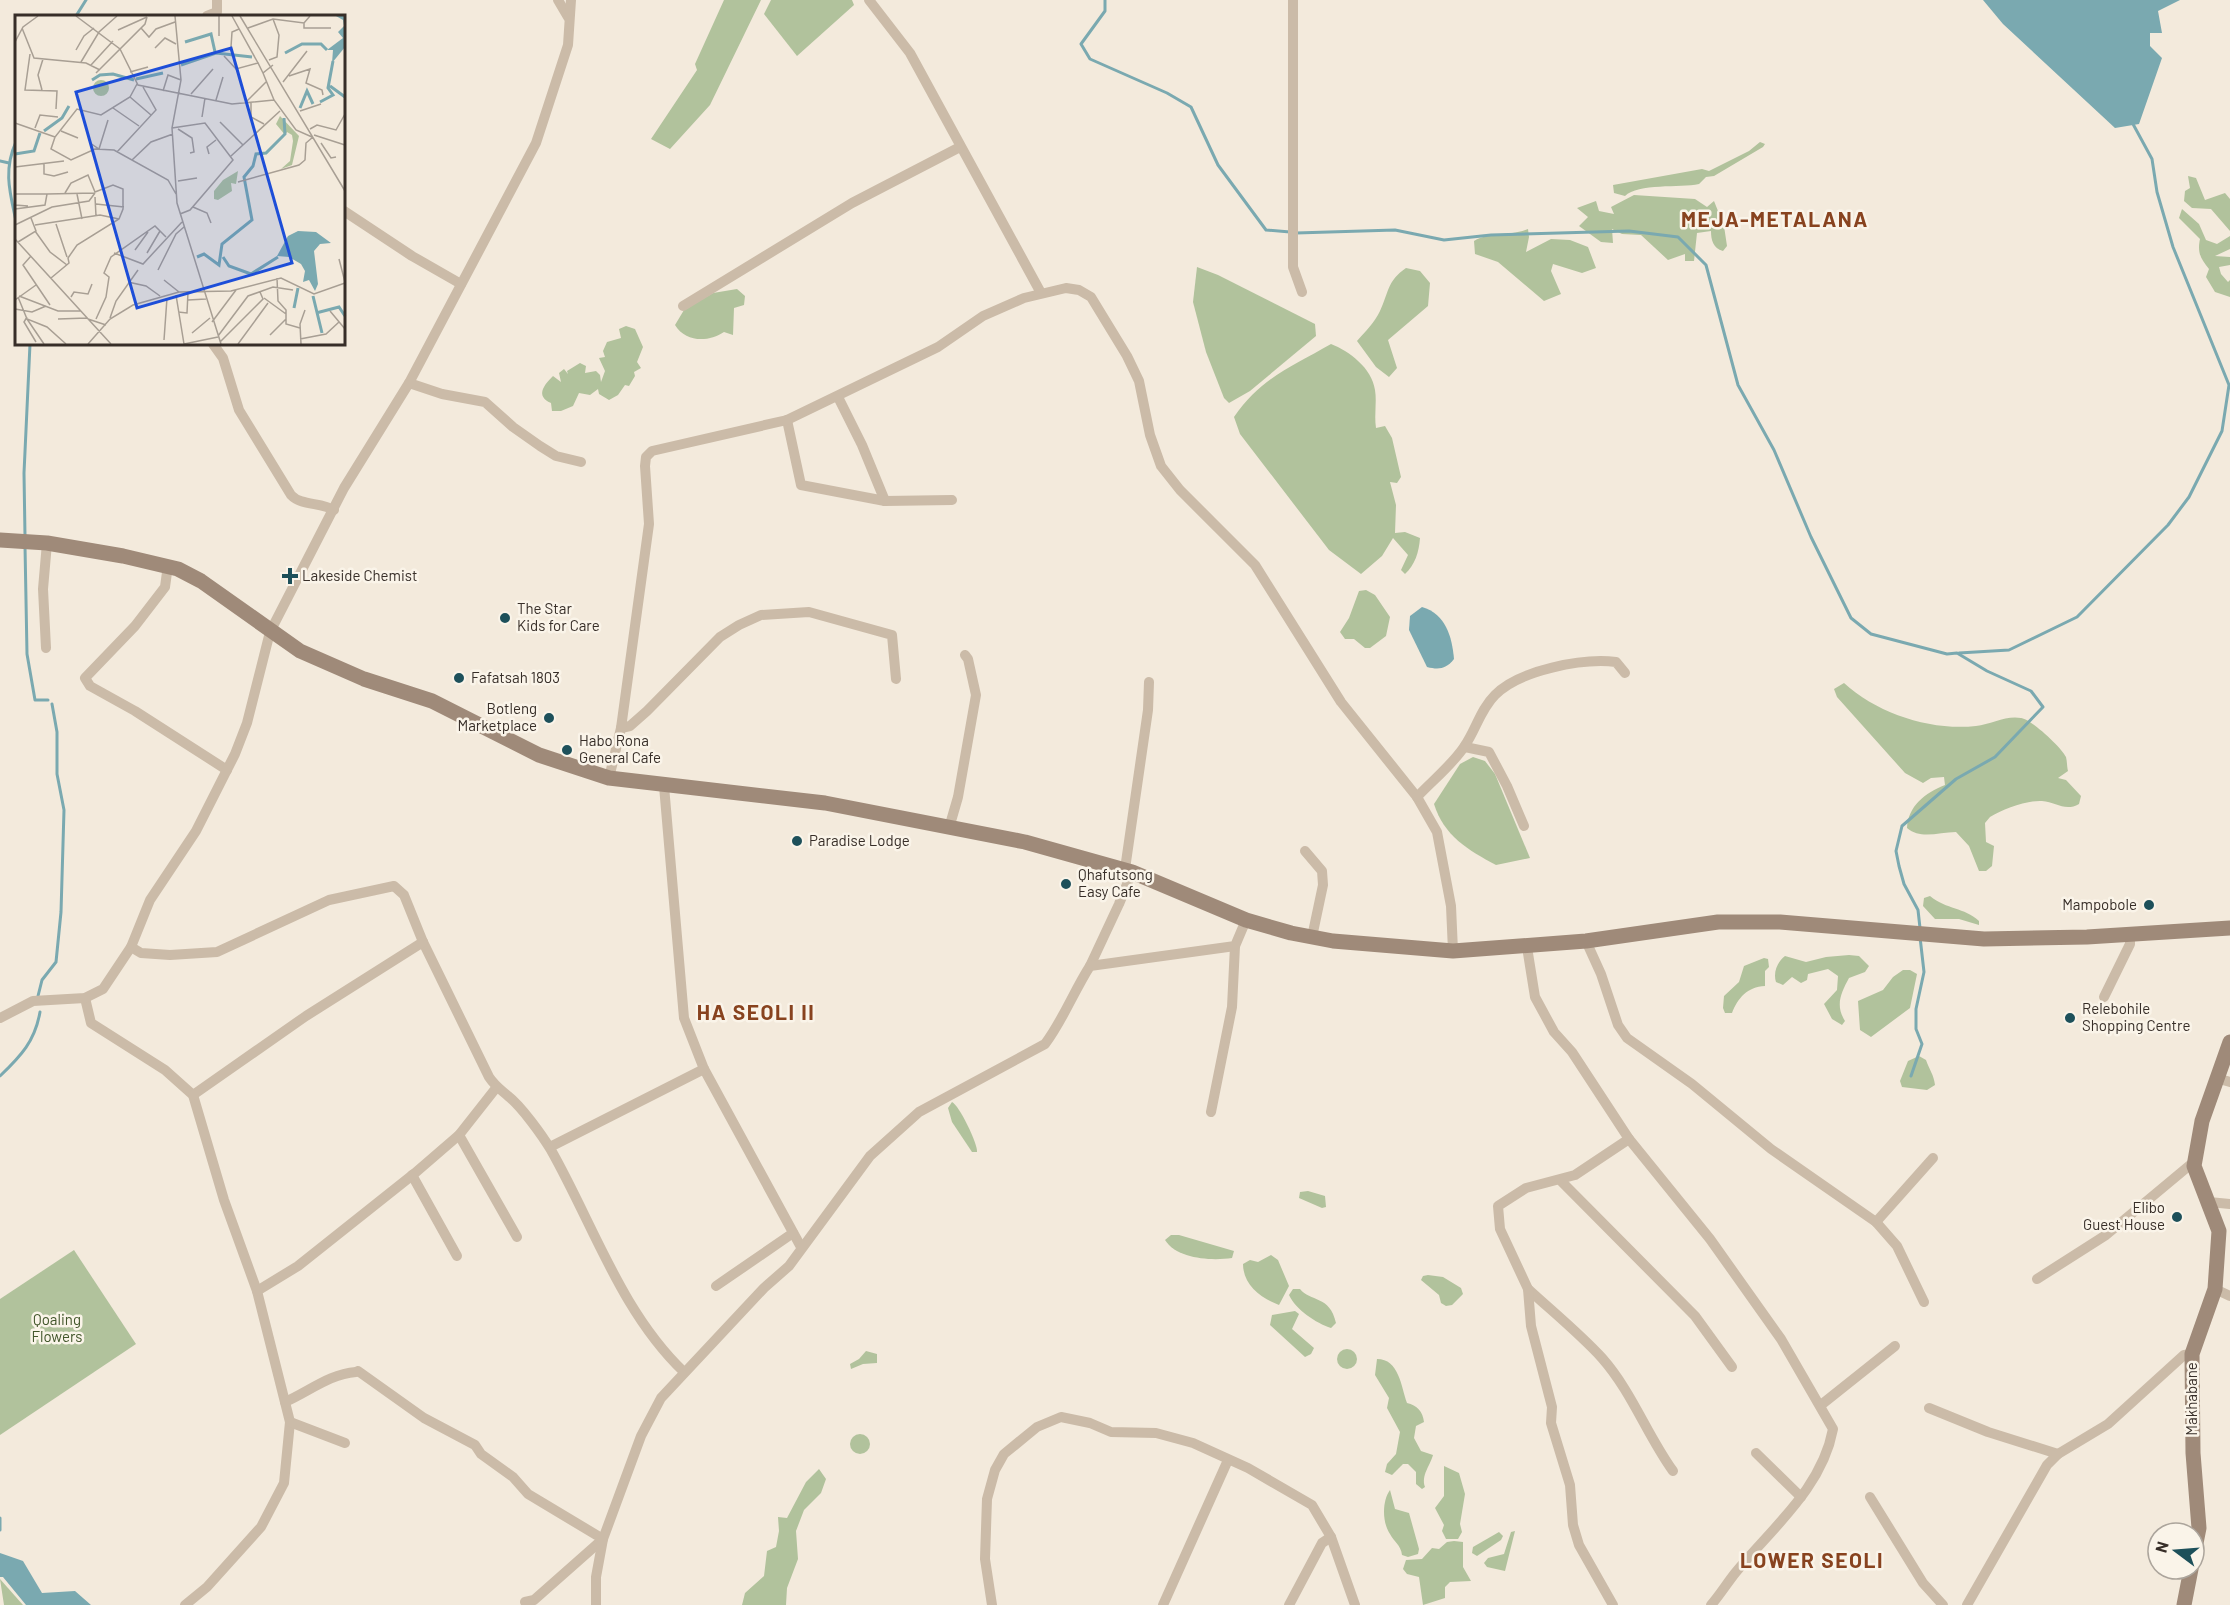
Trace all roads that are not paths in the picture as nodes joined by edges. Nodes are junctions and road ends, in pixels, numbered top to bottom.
1 (217, 0) edge
2 (558, 0) edge
3 (571, 0) edge
4 (869, 0) edge
5 (1293, 0) edge
6 (210, 15) edge
7 (568, 17) junction
8 (960, 147) junction
9 (345, 211) edge
10 (460, 284) junction
11 (1302, 292) dead end
12 (1041, 293) junction
13 (683, 306) dead end
14 (214, 345) edge
15 (409, 383) junction
16 (838, 397) junction
17 (787, 420) junction
18 (581, 462) dead end
19 (952, 500) dead end
20 (885, 501) junction
21 (334, 510) junction
22 (2, 540) edge
23 (42, 543) junction
24 (168, 565) junction
25 (270, 632) junction
26 (46, 648) dead end
27 (965, 656) dead end
28 (1625, 673) dead end
29 (896, 679) dead end
30 (1149, 682) dead end
31 (621, 728) junction
32 (1465, 747) junction
33 (227, 770) junction
34 (609, 778) junction
35 (664, 786) junction
36 (1417, 797) junction
37 (1524, 826) dead end
38 (949, 828) junction
39 (1305, 851) dead end
40 (1128, 870) junction
41 (1246, 920) junction
42 (2230, 928) edge
43 (2130, 933) junction
44 (1312, 937) junction
45 (1586, 941) junction
46 (423, 942) junction
47 (1235, 946) junction
48 (131, 947) junction
49 (1527, 947) junction
50 (1453, 951) junction
51 (1090, 966) junction
52 (2104, 997) dead end
53 (85, 998) junction
54 (0, 1018) edge
55 (2230, 1042) edge
56 (704, 1069) junction
57 (2223, 1080) edge
58 (496, 1088) junction
59 (193, 1095) junction
60 (1211, 1112) dead end
61 (459, 1135) junction
62 (1629, 1139) junction
63 (550, 1147) junction
64 (1932, 1158) dead end
65 (2194, 1166) junction
66 (412, 1175) junction
67 (1561, 1180) junction
68 (2209, 1202) junction
69 (2230, 1203) edge
70 (1876, 1222) junction
71 (792, 1233) junction
72 (517, 1237) dead end
73 (801, 1247) junction
74 (457, 1256) dead end
75 (2037, 1279) dead end
76 (716, 1286) dead end
77 (1528, 1289) junction
78 (2215, 1289) junction
79 (257, 1291) junction
80 (2230, 1296) edge
81 (1924, 1302) dead end
82 (1895, 1346) dead end
83 (2192, 1354) junction
84 (1732, 1367) dead end
85 (684, 1372) junction
86 (285, 1401) junction
87 (1821, 1405) junction
88 (1929, 1408) dead end
89 (290, 1422) junction
90 (345, 1443) dead end
91 (1756, 1453) dead end
92 (2058, 1454) junction
93 (1228, 1460) junction
94 (1673, 1471) dead end
95 (1801, 1497) junction
96 (1870, 1497) dead end
97 (2198, 1521) edge
98 (1331, 1537) junction
99 (603, 1539) junction
100 (2189, 1581) edge
101 (525, 1602) dead end
102 (185, 1605) edge
103 (596, 1605) edge
104 (992, 1605) edge
105 (1163, 1605) edge
106 (1289, 1605) edge
107 (1354, 1605) edge
108 (1613, 1605) edge
109 (1711, 1605) edge
110 (1943, 1605) edge
111 (1967, 1605) edge
112 (2184, 1605) edge

1 - 6 street
2 - 7 street
3 - 7 street
4 - 8 street
5 - 11 street
7 - 10 street
8 - 12 street
8 - 13 street
9 - 10 street
10 - 15 street
12 - 16 street
12 - 36 street
14 - 21 street
15 - 18 street
15 - 21 street
16 - 17 street
16 - 20 street
17 - 20 street
17 - 31 street
19 - 20 street
21 - 25 street
22 - 23 main road
23 - 24 main road
23 - 26 street
24 - 25 main road
24 - 33 street
25 - 33 street
25 - 34 main road
27 - 38 street
28 - 32 street
29 - 31 street
30 - 40 street
31 - 34 street
32 - 36 street
32 - 37 street
33 - 48 street
34 - 35 main road
35 - 38 main road
35 - 56 street
36 - 50 street
38 - 40 main road
39 - 44 street
40 - 41 main road
40 - 51 street
41 - 44 main road
41 - 47 street
42 - 43 main road
43 - 45 main road
43 - 52 street
44 - 50 main road
45 - 49 main road
45 - 70 street
46 - 48 street
46 - 58 street
46 - 59 street
47 - 51 street
47 - 60 street
48 - 53 street
49 - 50 main road
49 - 62 street
51 - 73 street
53 - 54 street
53 - 59 street
55 - 57 main road
56 - 63 street
56 - 71 street
57 - 65 main road
58 - 61 street
58 - 63 street
59 - 79 street
61 - 66 street
61 - 72 street
62 - 67 street
62 - 87 street
63 - 85 street
64 - 70 street
65 - 68 main road, Makhabane
65 - 75 street
66 - 74 street
66 - 79 street
67 - 77 street
67 - 84 street
68 - 69 street
68 - 78 main road, Makhabane
70 - 81 street
71 - 73 street
71 - 76 street
73 - 85 street
77 - 94 street
77 - 108 street
78 - 80 street
78 - 83 main road, Makhabane
79 - 86 street
82 - 87 street
83 - 92 street
83 - 97 main road, Makhabane
85 - 99 street
86 - 89 street
86 - 99 street
87 - 95 street
88 - 92 street
89 - 90 street
89 - 102 street
91 - 95 street
92 - 111 street
93 - 98 street
93 - 104 street
93 - 105 street
95 - 109 street
96 - 110 street
98 - 106 street
98 - 107 street
99 - 101 street
99 - 103 street
100 - 112 main road

